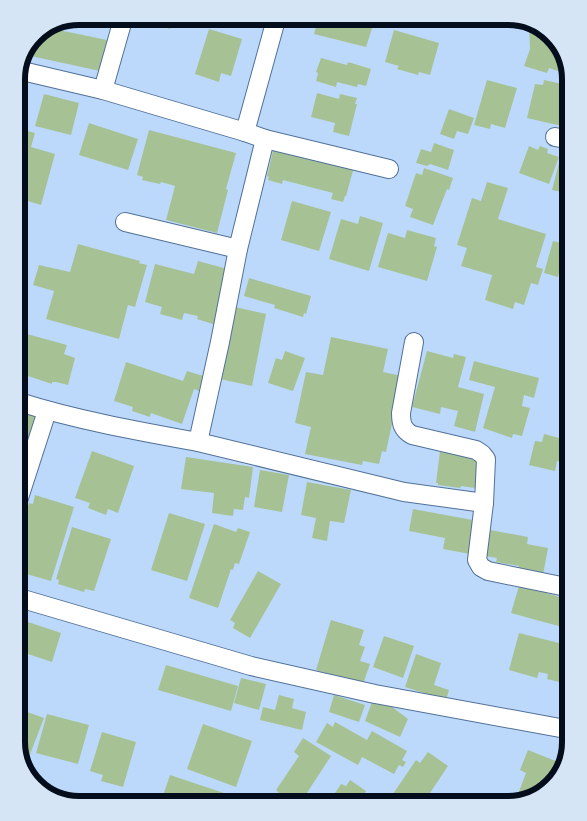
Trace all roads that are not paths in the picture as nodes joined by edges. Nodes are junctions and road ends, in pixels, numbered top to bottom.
1 (121, 25) edge
2 (275, 25) edge
3 (26, 72) edge
4 (103, 90) junction
5 (245, 132) junction
6 (265, 139) junction
7 (389, 169) dead end
8 (125, 222) dead end
9 (238, 248) junction
10 (414, 342) dead end
11 (25, 404) edge
12 (47, 410) junction
13 (198, 442) junction
14 (25, 480) edge
15 (484, 503) junction
16 (562, 586) edge
17 (25, 602) edge
18 (562, 728) edge

1 - 4 street
2 - 5 street
3 - 4 street
4 - 5 street
5 - 6 street
6 - 7 street
6 - 9 street
8 - 9 street
9 - 13 street
10 - 15 street
11 - 12 street
12 - 13 street
12 - 14 street
13 - 15 street
15 - 16 street
17 - 18 street

